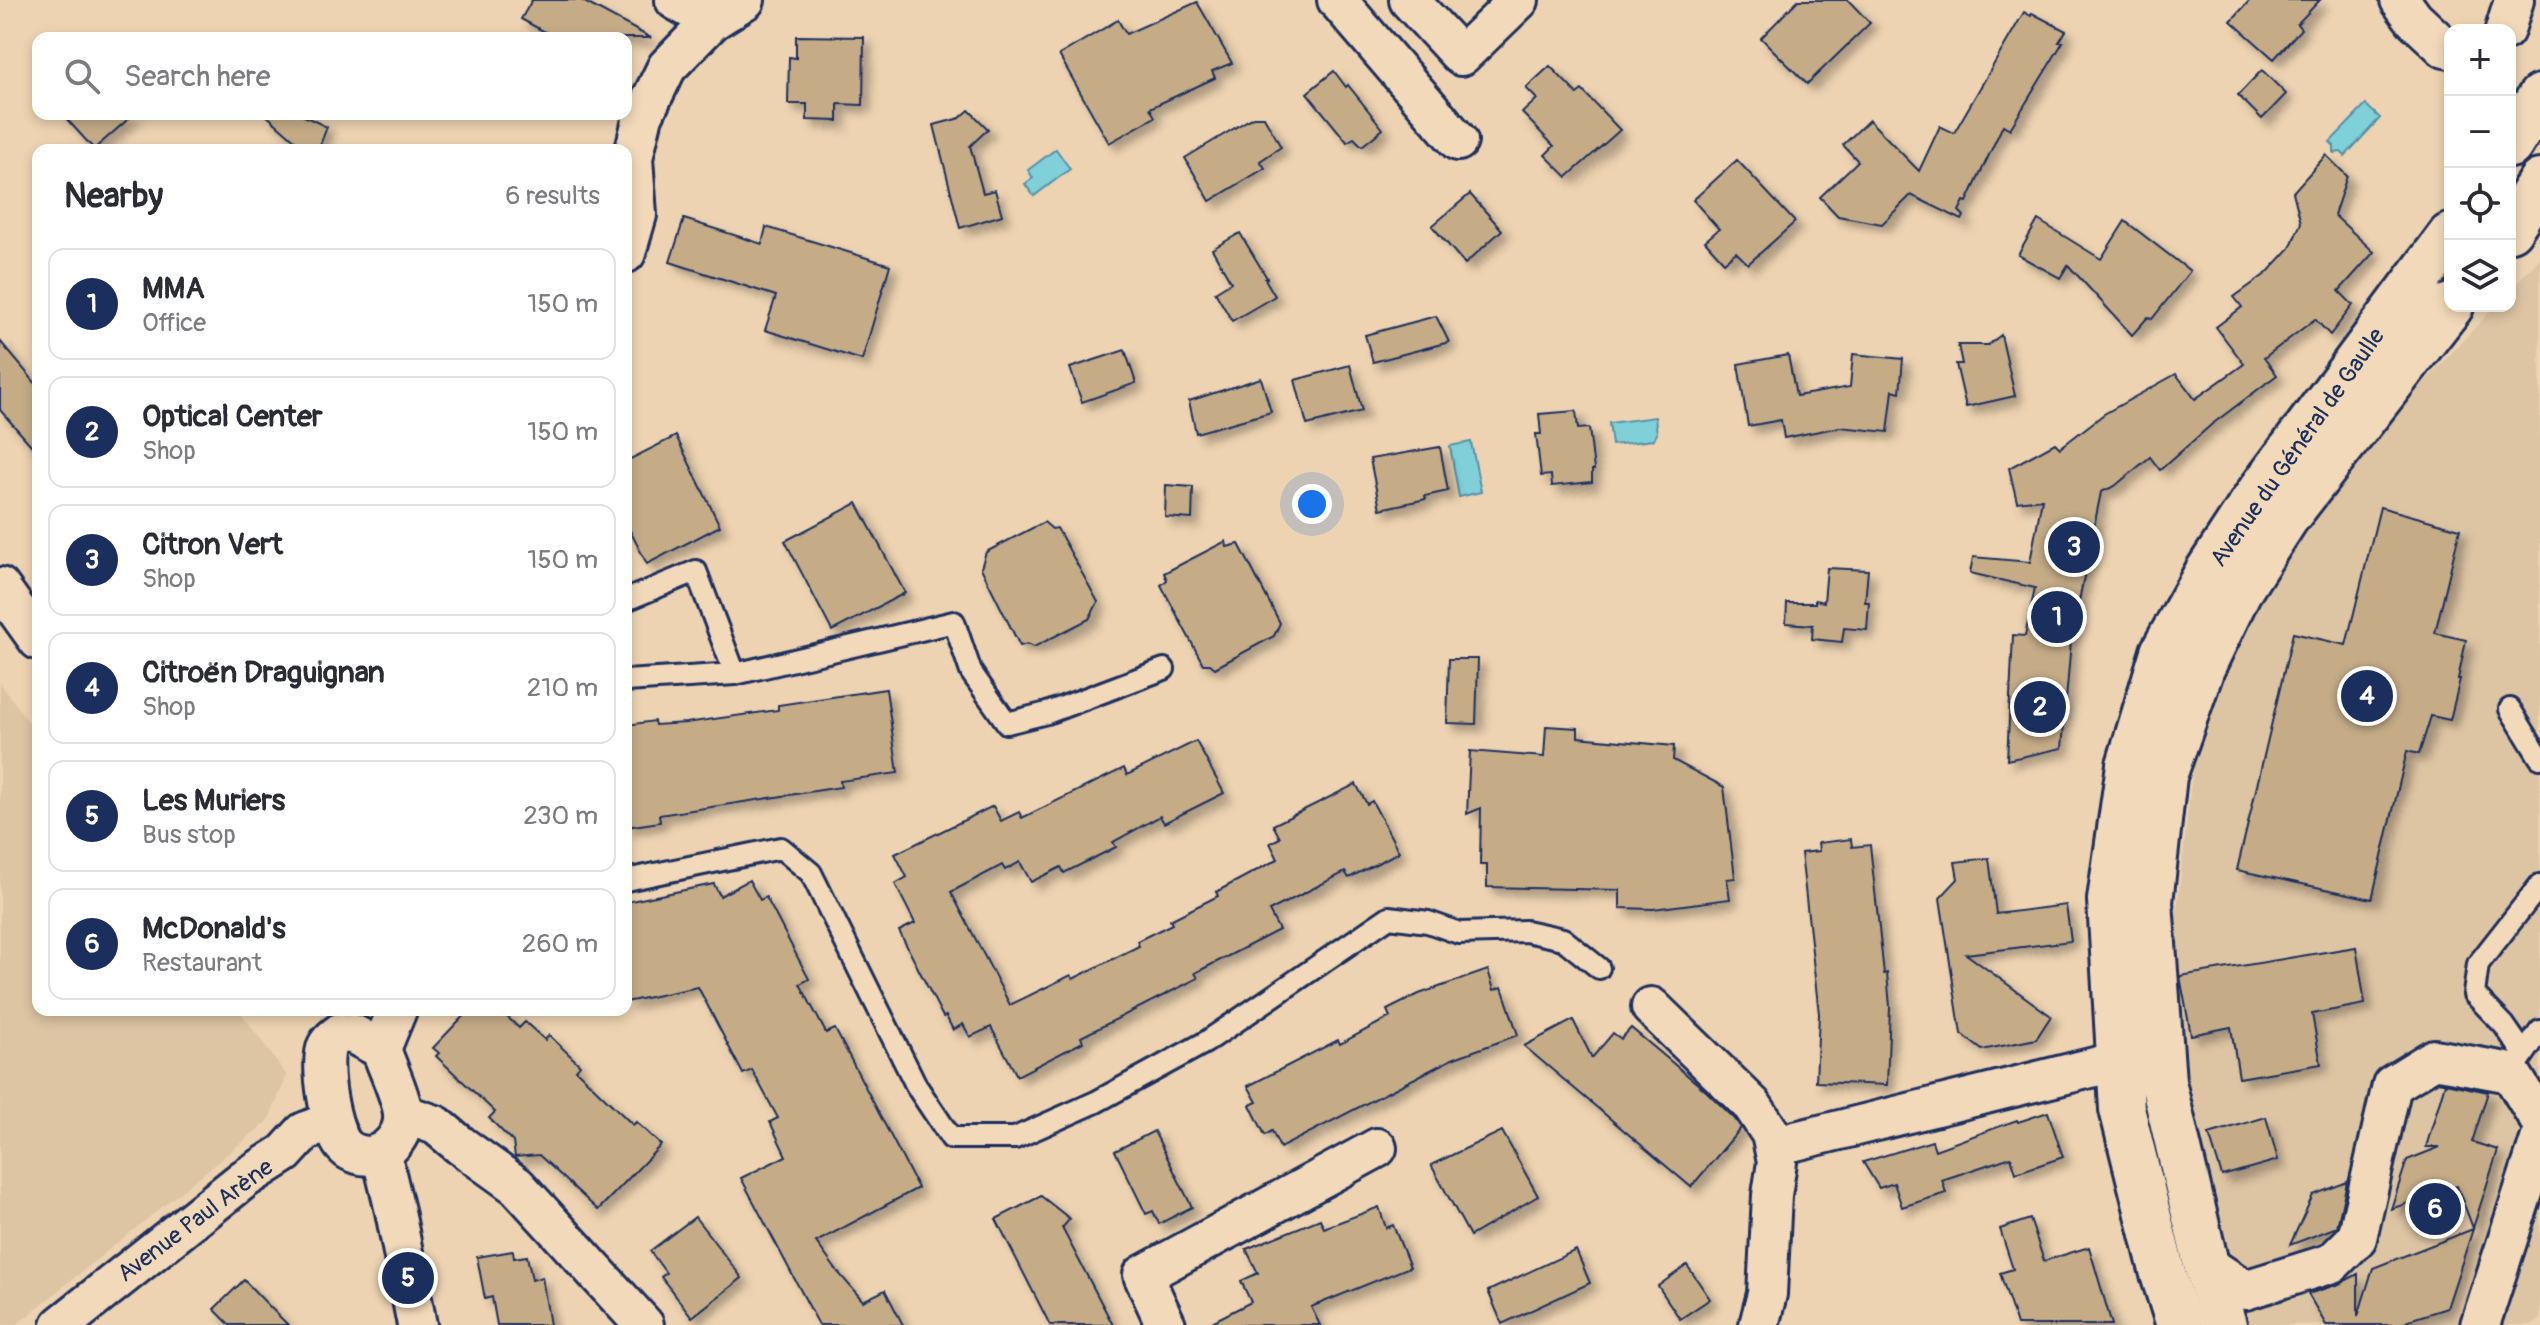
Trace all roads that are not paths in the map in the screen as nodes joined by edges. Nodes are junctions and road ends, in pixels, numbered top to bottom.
1 (675, 0) edge
2 (745, 0) edge
3 (1337, 0) edge
4 (1409, 0) edge
5 (1519, 0) edge
6 (2400, 0) edge
7 (2514, 0) edge
8 (712, 21) junction
9 (2507, 24) edge
10 (2444, 47) edge
11 (2540, 97) edge
12 (2516, 135) edge
13 (1458, 141) dead end
14 (2540, 182) edge
15 (2521, 220) edge
16 (632, 232) edge
17 (2447, 240) edge
18 (2446, 312) edge
19 (0, 587) edge
20 (632, 598) edge
21 (32, 632) edge
22 (1164, 669) dead end
23 (735, 674) junction
24 (632, 681) edge
25 (2510, 709) dead end
26 (2540, 758) edge
27 (632, 879) edge
28 (2540, 885) edge
29 (1599, 968) dead end
30 (1651, 1007) dead end
31 (395, 1016) edge
32 (331, 1022) edge
33 (2540, 1031) edge
34 (381, 1049) junction
35 (2119, 1061) junction
36 (2529, 1091) edge
37 (403, 1114) junction
38 (331, 1121) junction
39 (2540, 1140) edge
40 (1775, 1146) junction
41 (1377, 1148) dead end
42 (381, 1153) junction
43 (2532, 1193) edge
44 (2206, 1264) junction
45 (61, 1325) edge
46 (417, 1325) edge
47 (644, 1325) edge
48 (1166, 1325) edge
49 (1759, 1325) edge
50 (2179, 1325) edge
51 (2224, 1325) edge
52 (2480, 1325) edge

1 - 8 street
2 - 8 street
3 - 13 street
4 - 5 street
6 - 10 street
7 - 9 street
8 - 16 street
11 - 12 main road
14 - 15 main road
17 - 35 main road, Avenue du Général de Gaulle
18 - 44 main road, Avenue du Général de Gaulle
19 - 21 street
20 - 23 lane
22 - 23 lane
23 - 24 lane
25 - 26 lane
27 - 29 lane
28 - 36 lane
30 - 40 street
31 - 34 street
32 - 34 street
32 - 38 street
33 - 36 lane
34 - 37 street
35 - 40 street
35 - 50 main road, Avenue du Général de Gaulle
36 - 44 street
37 - 42 street
37 - 47 street
38 - 42 street
38 - 45 street, Avenue Paul Arène
39 - 43 street
40 - 49 street
41 - 48 street
42 - 46 street
43 - 52 street
44 - 51 main road, Avenue du Général de Gaulle

